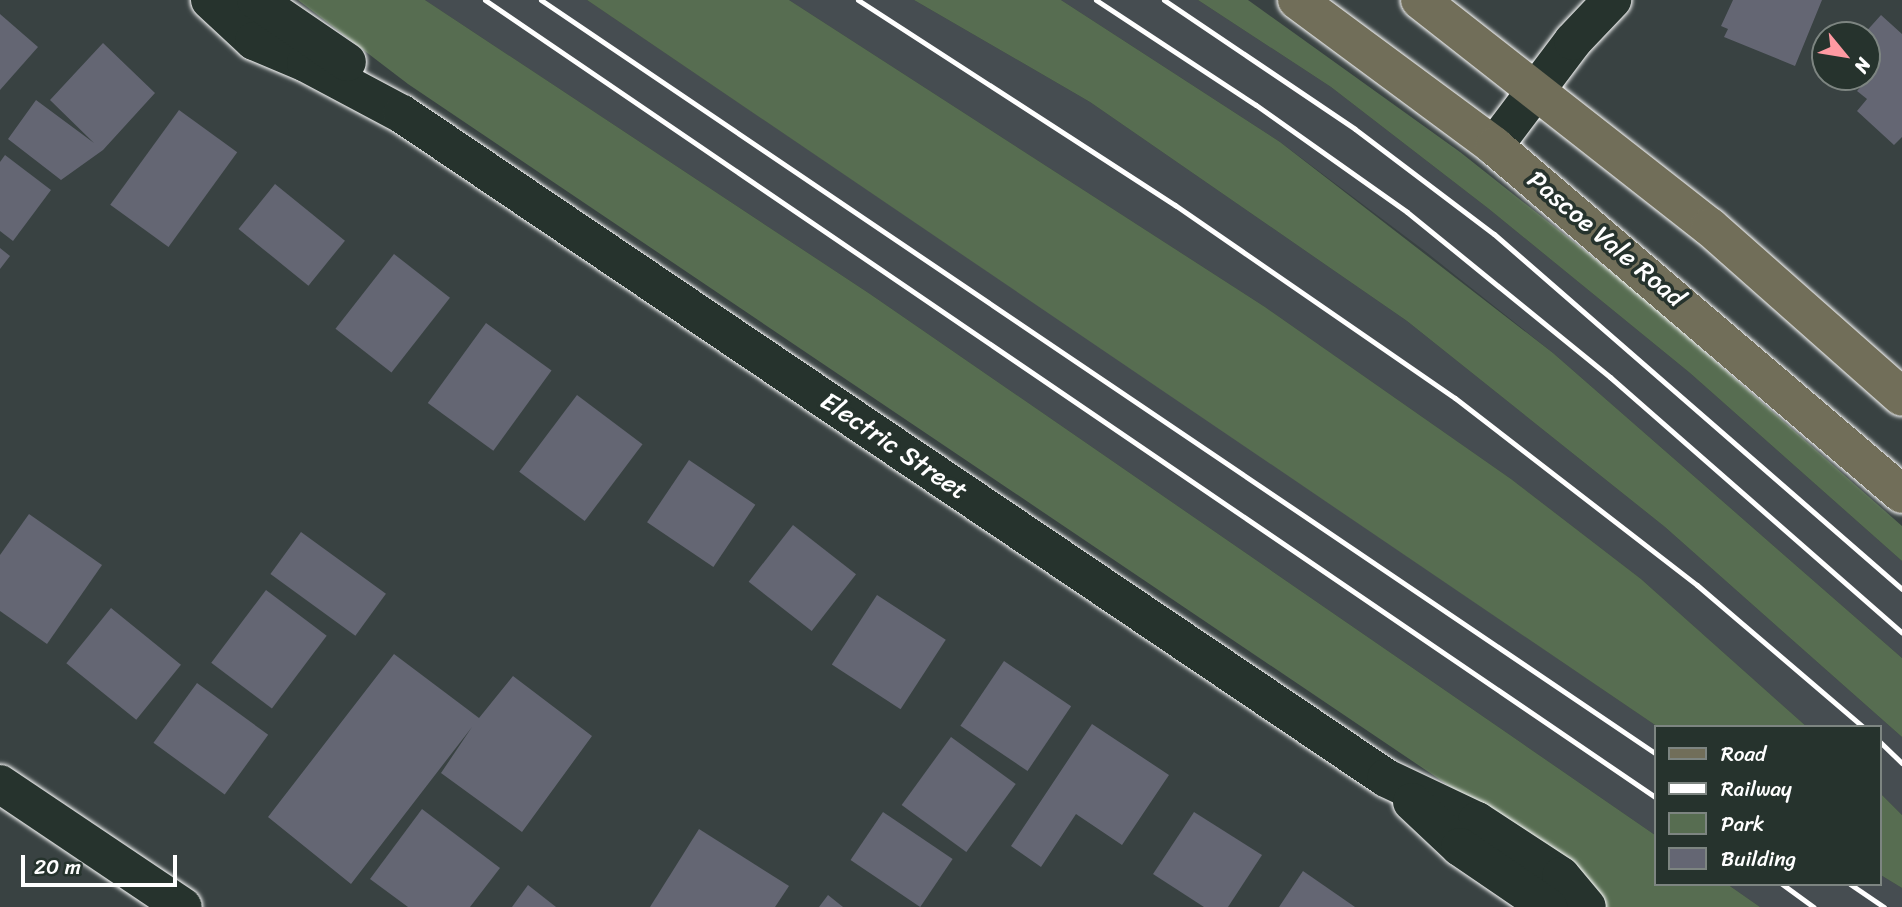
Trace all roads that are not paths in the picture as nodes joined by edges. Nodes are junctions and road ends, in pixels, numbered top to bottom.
1 (210, 0) edge
2 (256, 0) edge
3 (1297, 0) edge
4 (1420, 0) edge
5 (1612, 0) edge
6 (1537, 88) junction
7 (402, 114) junction
8 (1494, 146) junction
9 (1902, 397) edge
10 (1902, 494) edge
11 (1386, 778) junction
12 (0, 784) edge
13 (183, 907) edge
14 (1549, 907) edge
15 (1587, 907) edge

1 - 7 street, Electric Street
2 - 7 street, Electric Street
3 - 8 main road, Pascoe Vale Road
4 - 6 main road
5 - 6 street
6 - 8 street
6 - 9 main road
7 - 11 street, Electric Street
8 - 10 main road, Pascoe Vale Road
11 - 14 street, Electric Street
11 - 15 street, Electric Street
12 - 13 street

